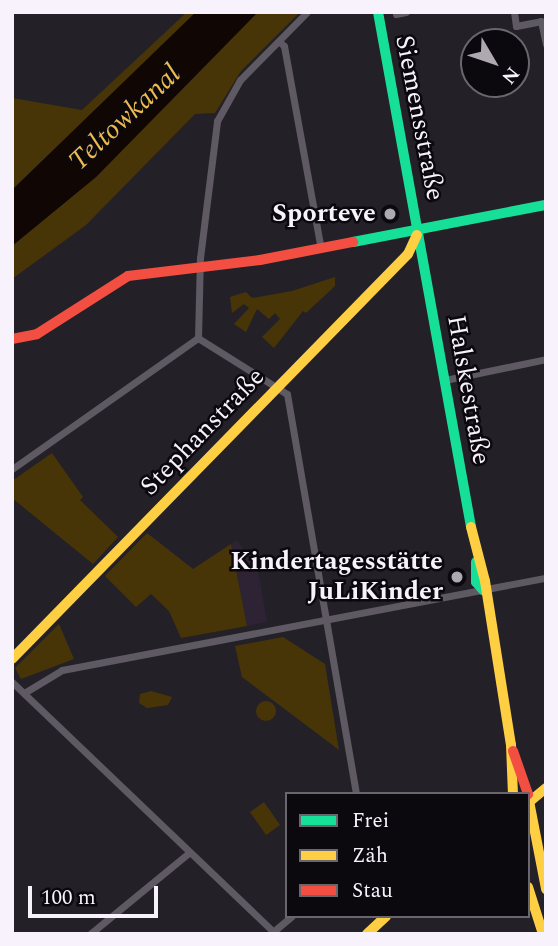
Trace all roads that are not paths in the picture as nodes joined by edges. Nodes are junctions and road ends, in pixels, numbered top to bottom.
1 (307, 12) edge
2 (378, 12) edge
3 (406, 12) edge
4 (514, 12) edge
5 (396, 14) dead end
6 (279, 41) junction
7 (546, 44) edge
8 (546, 205) edge
9 (418, 231) junction
10 (321, 249) junction
11 (200, 268) junction
12 (198, 338) junction
13 (12, 339) edge
14 (546, 359) edge
15 (445, 380) junction
16 (278, 385) junction
17 (12, 469) edge
18 (546, 578) edge
19 (483, 590) junction
20 (326, 620) junction
21 (12, 659) edge
22 (12, 682) edge
23 (24, 693) junction
24 (511, 747) junction
25 (546, 788) edge
26 (356, 792) edge
27 (513, 792) edge
28 (526, 792) edge
29 (530, 798) edge
30 (530, 809) edge
31 (190, 852) junction
32 (546, 889) edge
33 (530, 893) edge
34 (290, 918) edge
35 (384, 918) edge
36 (275, 932) edge
37 (90, 934) edge
38 (367, 934) edge
39 (543, 934) edge

1 - 6 street
2 - 9 street, Siemensstraße
3 - 5 street
4 - 7 street
6 - 10 street
6 - 11 street
8 - 9 street
9 - 10 street
9 - 15 street, Halskestraße
9 - 16 street, Stephanstraße
10 - 11 street
11 - 12 street
11 - 13 street
12 - 16 street
12 - 17 street
14 - 15 street
15 - 19 street, Halskestraße
16 - 20 street
16 - 21 street, Stephanstraße
18 - 19 street
19 - 20 street
19 - 24 street, Halskestraße
20 - 23 street
20 - 26 street
22 - 23 street
23 - 31 street
24 - 27 street, Halskestraße
24 - 28 street, Halskestraße
25 - 29 street
30 - 32 street, Halskestraße
31 - 36 street
31 - 37 street
33 - 39 street
34 - 36 street
35 - 38 street

